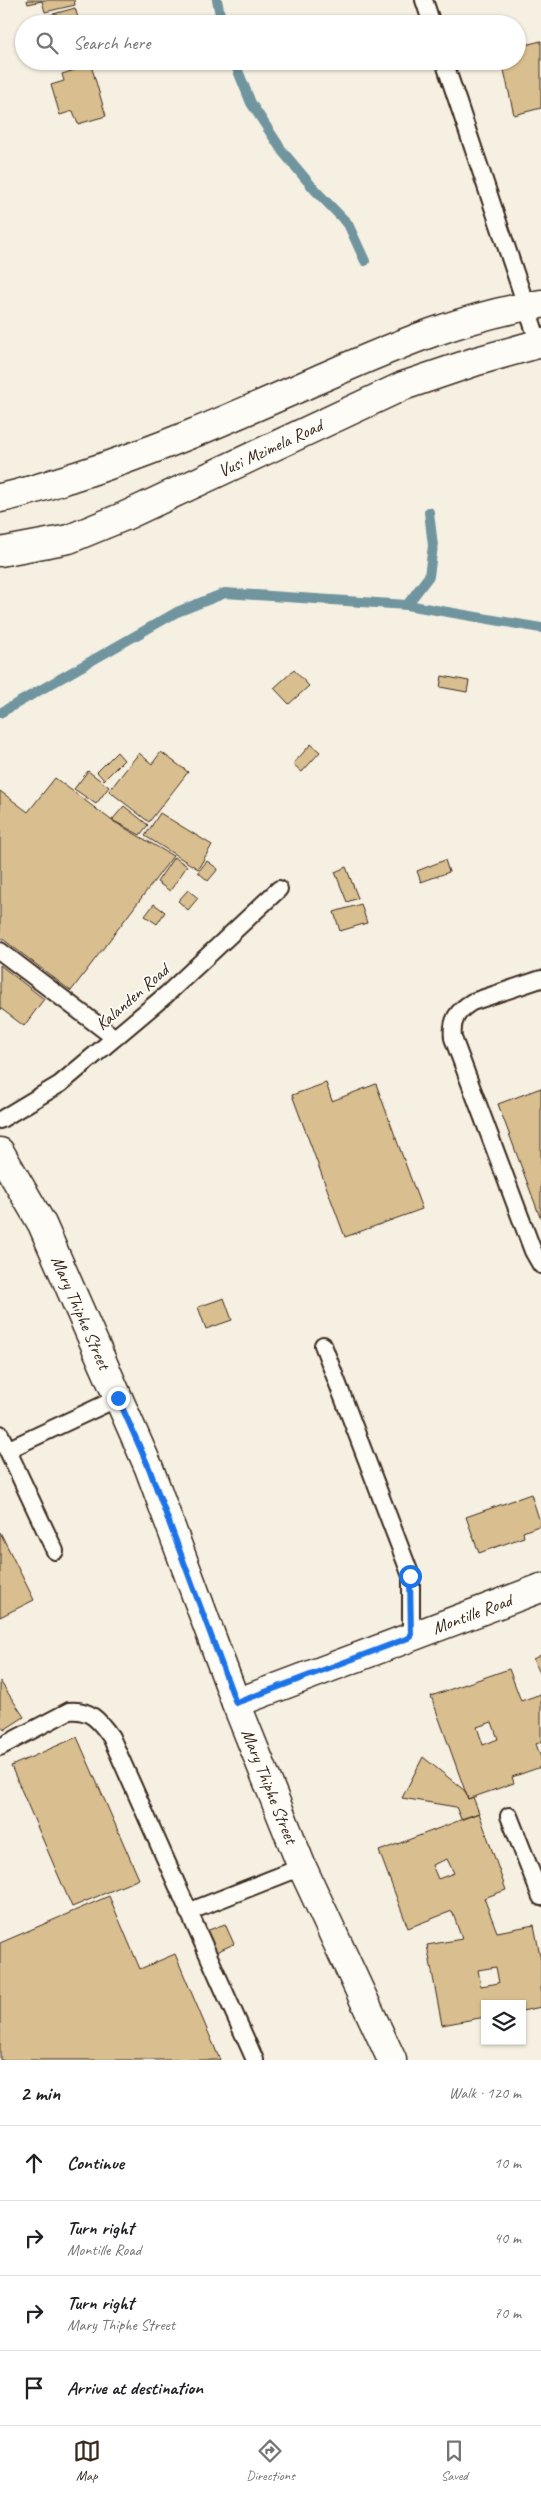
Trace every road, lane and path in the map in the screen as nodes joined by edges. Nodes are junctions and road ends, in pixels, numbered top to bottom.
1 (424, 0) edge
2 (429, 15) edge
3 (447, 70) edge
4 (533, 305) edge
5 (540, 343) edge
6 (0, 498) edge
7 (0, 552) edge
8 (279, 890) dead end
9 (0, 951) edge
10 (541, 979) edge
11 (115, 1038) junction
12 (0, 1120) edge
13 (0, 1152) edge
14 (541, 1265) edge
15 (323, 1345) dead end
16 (118, 1398) junction
17 (0, 1434) edge
18 (8, 1450) junction
19 (55, 1551) dead end
20 (541, 1588) edge
21 (411, 1637) junction
22 (236, 1703) junction
23 (0, 1747) edge
24 (509, 1816) dead end
25 (302, 1867) junction
26 (541, 1897) edge
27 (188, 1912) junction
28 (255, 2060) edge
29 (392, 2060) edge

1 - 2 lane
3 - 4 lane
4 - 5 lane
4 - 6 street
5 - 7 street, Vusi Mzimela Road
8 - 11 lane, Kalanden Road
9 - 11 lane
10 - 14 lane
11 - 12 lane, Kalanden Road
13 - 16 street, Mary Thiphe Street
15 - 21 lane
16 - 18 lane
16 - 22 street, Mary Thiphe Street
17 - 18 lane
18 - 19 lane
20 - 21 street, Montille Road
21 - 22 street, Montille Road
22 - 25 street, Mary Thiphe Street
23 - 27 lane
24 - 26 lane
25 - 27 lane
25 - 29 street, Mary Thiphe Street
27 - 28 lane

